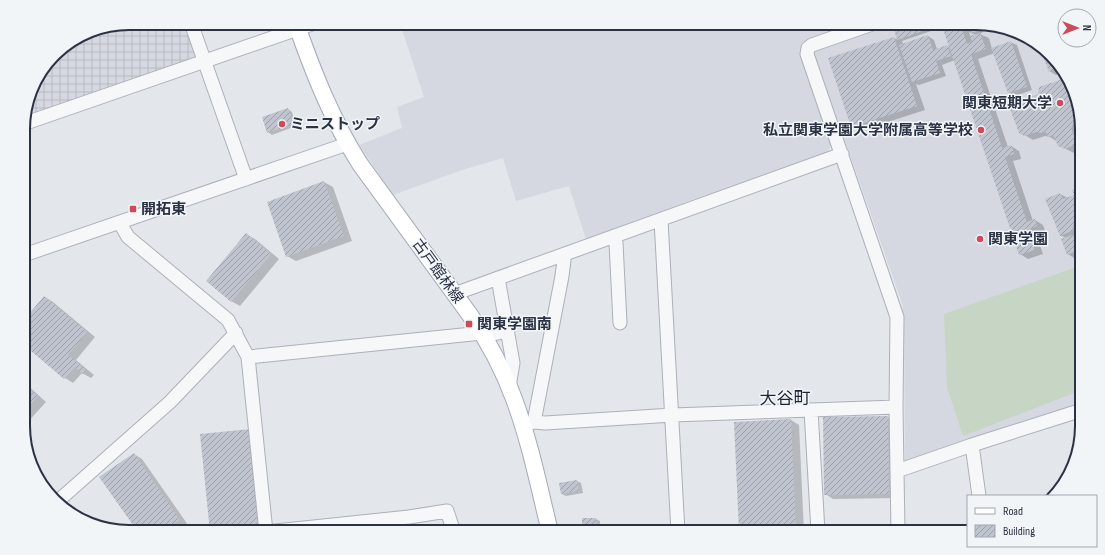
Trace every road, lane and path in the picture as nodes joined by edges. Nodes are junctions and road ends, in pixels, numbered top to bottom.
1 (193, 30) edge
2 (287, 30) edge
3 (299, 30) edge
4 (854, 30) edge
5 (204, 62) junction
6 (30, 122) edge
7 (347, 144) junction
8 (842, 154) junction
9 (246, 179) junction
10 (661, 220) junction
11 (120, 223) junction
12 (614, 236) junction
13 (30, 253) edge
14 (563, 255) junction
15 (498, 278) junction
16 (454, 294) junction
17 (620, 323) dead end
18 (508, 331) junction
19 (236, 333) junction
20 (482, 333) junction
21 (248, 358) junction
22 (509, 387) junction
23 (896, 407) junction
24 (811, 410) junction
25 (1075, 412) edge
26 (673, 415) junction
27 (528, 423) junction
28 (972, 445) junction
29 (897, 471) junction
30 (978, 495) edge
31 (62, 498) edge
32 (265, 525) edge
33 (333, 525) edge
34 (452, 525) edge
35 (549, 525) edge
36 (678, 525) edge
37 (818, 525) edge
38 (898, 525) edge

1 - 5 street
2 - 5 street
3 - 7 main road, 古戸館林線
4 - 8 street
5 - 6 street
5 - 9 street
7 - 9 street
7 - 16 main road, 古戸館林線
8 - 10 street
8 - 23 street
9 - 11 street
10 - 12 street
10 - 26 street
11 - 13 street
11 - 19 street
12 - 14 street
12 - 17 street
14 - 15 street
14 - 27 street
15 - 16 street
15 - 18 street
16 - 20 main road, 古戸館林線
18 - 20 street
18 - 22 street
19 - 21 street
19 - 31 street
20 - 21 street
20 - 22 main road, 古戸館林線
21 - 32 street
22 - 27 main road, 古戸館林線
23 - 24 street
23 - 29 street
24 - 26 street
24 - 37 street
25 - 28 street
26 - 27 street
26 - 36 street
27 - 35 main road, 古戸館林線
28 - 29 street
28 - 30 street
29 - 38 street
33 - 34 street

